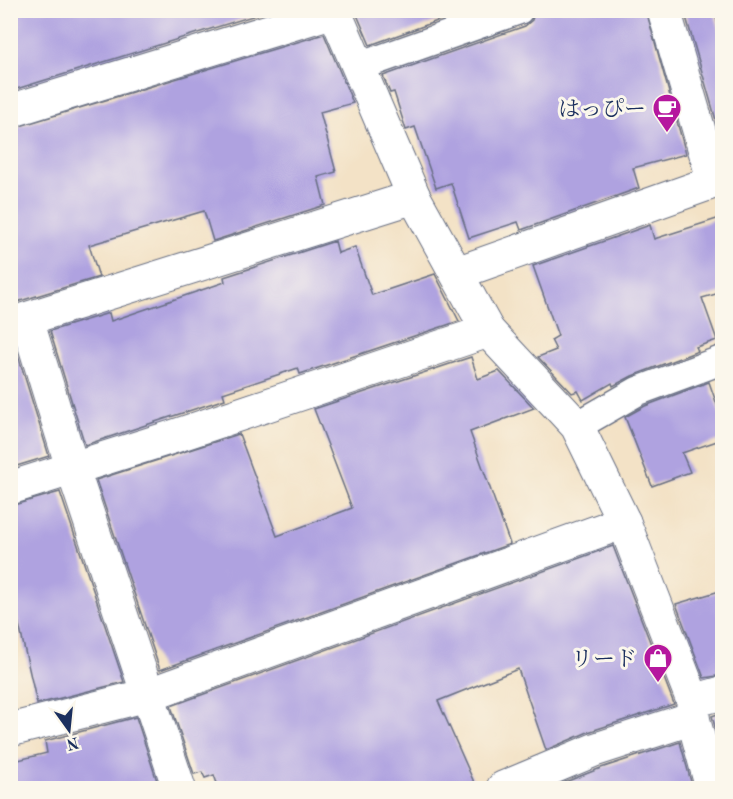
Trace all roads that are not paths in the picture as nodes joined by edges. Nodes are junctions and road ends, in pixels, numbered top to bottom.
1 (519, 10) edge
2 (664, 10) edge
3 (334, 11) edge
4 (358, 67) junction
5 (10, 111) edge
6 (718, 180) edge
7 (414, 197) junction
8 (457, 273) junction
9 (19, 322) edge
10 (488, 331) junction
11 (723, 360) edge
12 (577, 426) junction
13 (72, 467) junction
14 (10, 488) edge
15 (624, 522) junction
16 (147, 695) junction
17 (703, 704) edge
18 (10, 730) edge
19 (179, 789) edge
20 (503, 789) edge
21 (712, 789) edge

1 - 4 lane
2 - 6 street
3 - 4 street
3 - 5 street
4 - 7 street
6 - 8 street
7 - 8 street
7 - 9 street
8 - 10 street
9 - 13 street
10 - 12 street
10 - 13 street
11 - 12 lane
12 - 15 street
13 - 14 street
13 - 16 street
15 - 16 street
15 - 17 street
16 - 18 street
16 - 19 street
17 - 20 street
17 - 21 street

